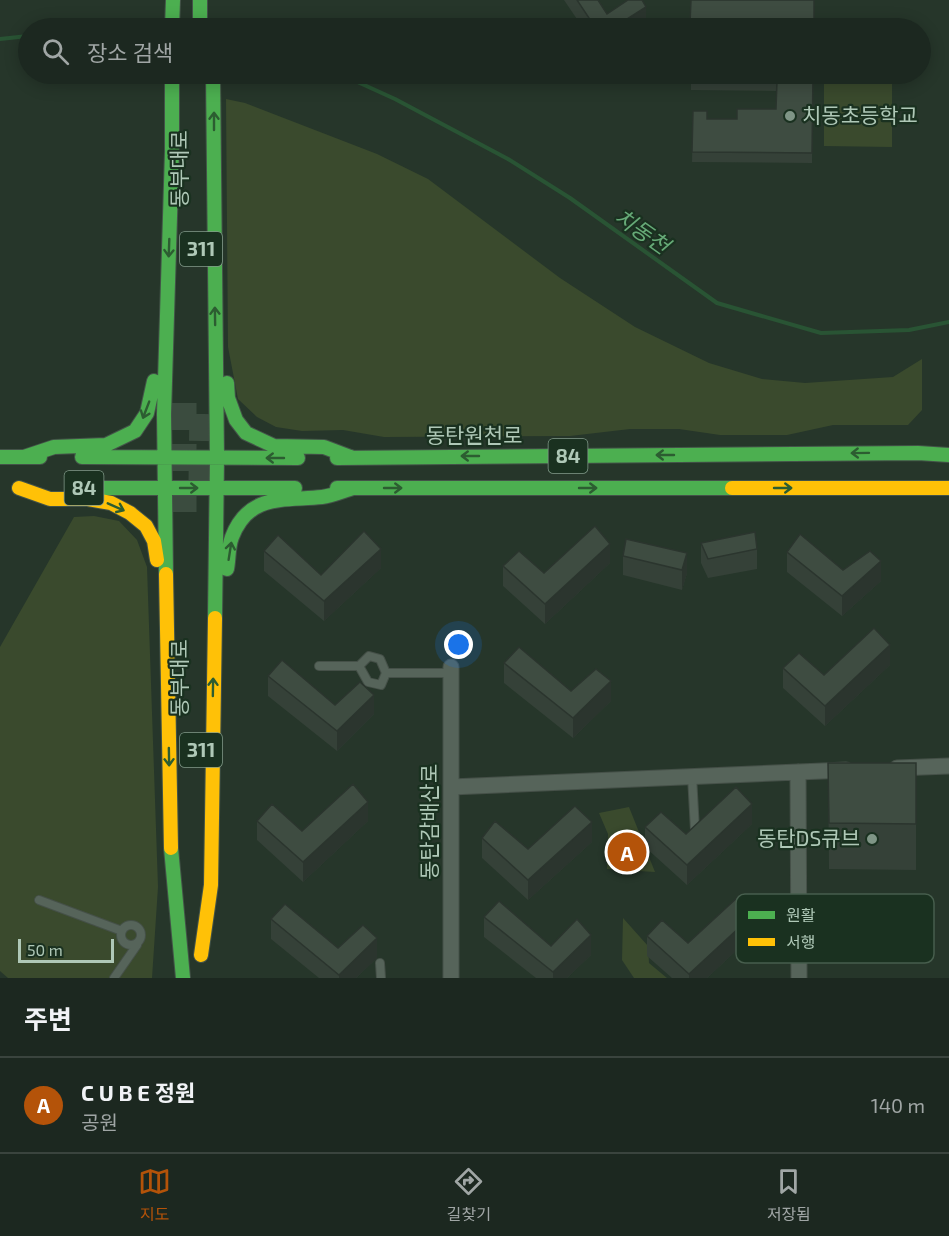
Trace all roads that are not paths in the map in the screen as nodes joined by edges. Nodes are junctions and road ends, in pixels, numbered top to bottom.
1 (173, 0) edge
2 (187, 0) edge
3 (200, 0) edge
4 (213, 0) edge
5 (172, 18) edge
6 (187, 18) edge
7 (200, 18) edge
8 (213, 18) edge
9 (172, 84) edge
10 (204, 84) edge
11 (210, 84) edge
12 (207, 93) junction
13 (216, 352) junction
14 (166, 356) junction
15 (202, 372) dead end
16 (949, 455) edge
17 (0, 457) edge
18 (24, 457) junction
19 (164, 457) junction
20 (217, 458) junction
21 (353, 458) junction
22 (165, 488) junction
23 (216, 488) junction
24 (353, 488) junction
25 (949, 488) edge
26 (201, 615) dead end
27 (166, 626) junction
28 (213, 629) junction
29 (320, 666) dead end
30 (359, 666) junction
31 (451, 670) joint
32 (386, 673) junction
33 (949, 766) edge
34 (880, 768) edge
35 (857, 770) edge
36 (798, 772) junction
37 (692, 776) junction
38 (451, 787) junction
39 (695, 830) edge
40 (185, 847) dead end
41 (799, 894) edge
42 (39, 900) dead end
43 (122, 931) junction
44 (138, 943) junction
45 (380, 963) dead end
46 (799, 963) edge
47 (114, 978) edge
48 (184, 978) edge
49 (381, 978) edge
50 (451, 978) edge
51 (799, 978) edge

1 - 5 main road
2 - 6 main road
3 - 7 main road
4 - 8 main road
9 -> 14 main road
10 - 12 main road, 동부대로 / 311
11 - 12 main road
13 -> 12 main road
12 - 15 main road, 동부대로 / 311
13 - 20 main road
13 - 21 main road
14 -> 18 main road
14 - 19 main road
16 -> 21 main road, 동탄원천로 / 84
17 - 18 main road, 동탄원천로 / 84
18 - 19 main road, 동탄원천로 / 84
19 - 20 main road, 동탄원천로 / 84
19 - 22 main road
21 -> 20 main road, 동탄원천로 / 84
20 - 23 main road
22 -> 23 main road, 84
22 - 27 main road
22 -> 27 main road, 84
23 - 24 main road, 84
23 - 28 main road
24 -> 25 main road, 84
28 -> 24 main road
26 -> 28 main road, 동부대로 / 311
27 -> 48 main road
29 - 30 lane
30 - 32 lane
30 - 32 lane
31 - 32 lane
31 - 38 street, 동탄감배산로
33 - 34 street
35 - 36 street
36 - 37 street
36 - 41 street
37 - 38 street
37 - 39 lane
38 - 50 street, 동탄감배산로
40 - 48 main road
42 - 43 lane
43 - 44 lane
43 - 44 lane
44 - 47 lane
45 - 49 lane
46 - 51 street

